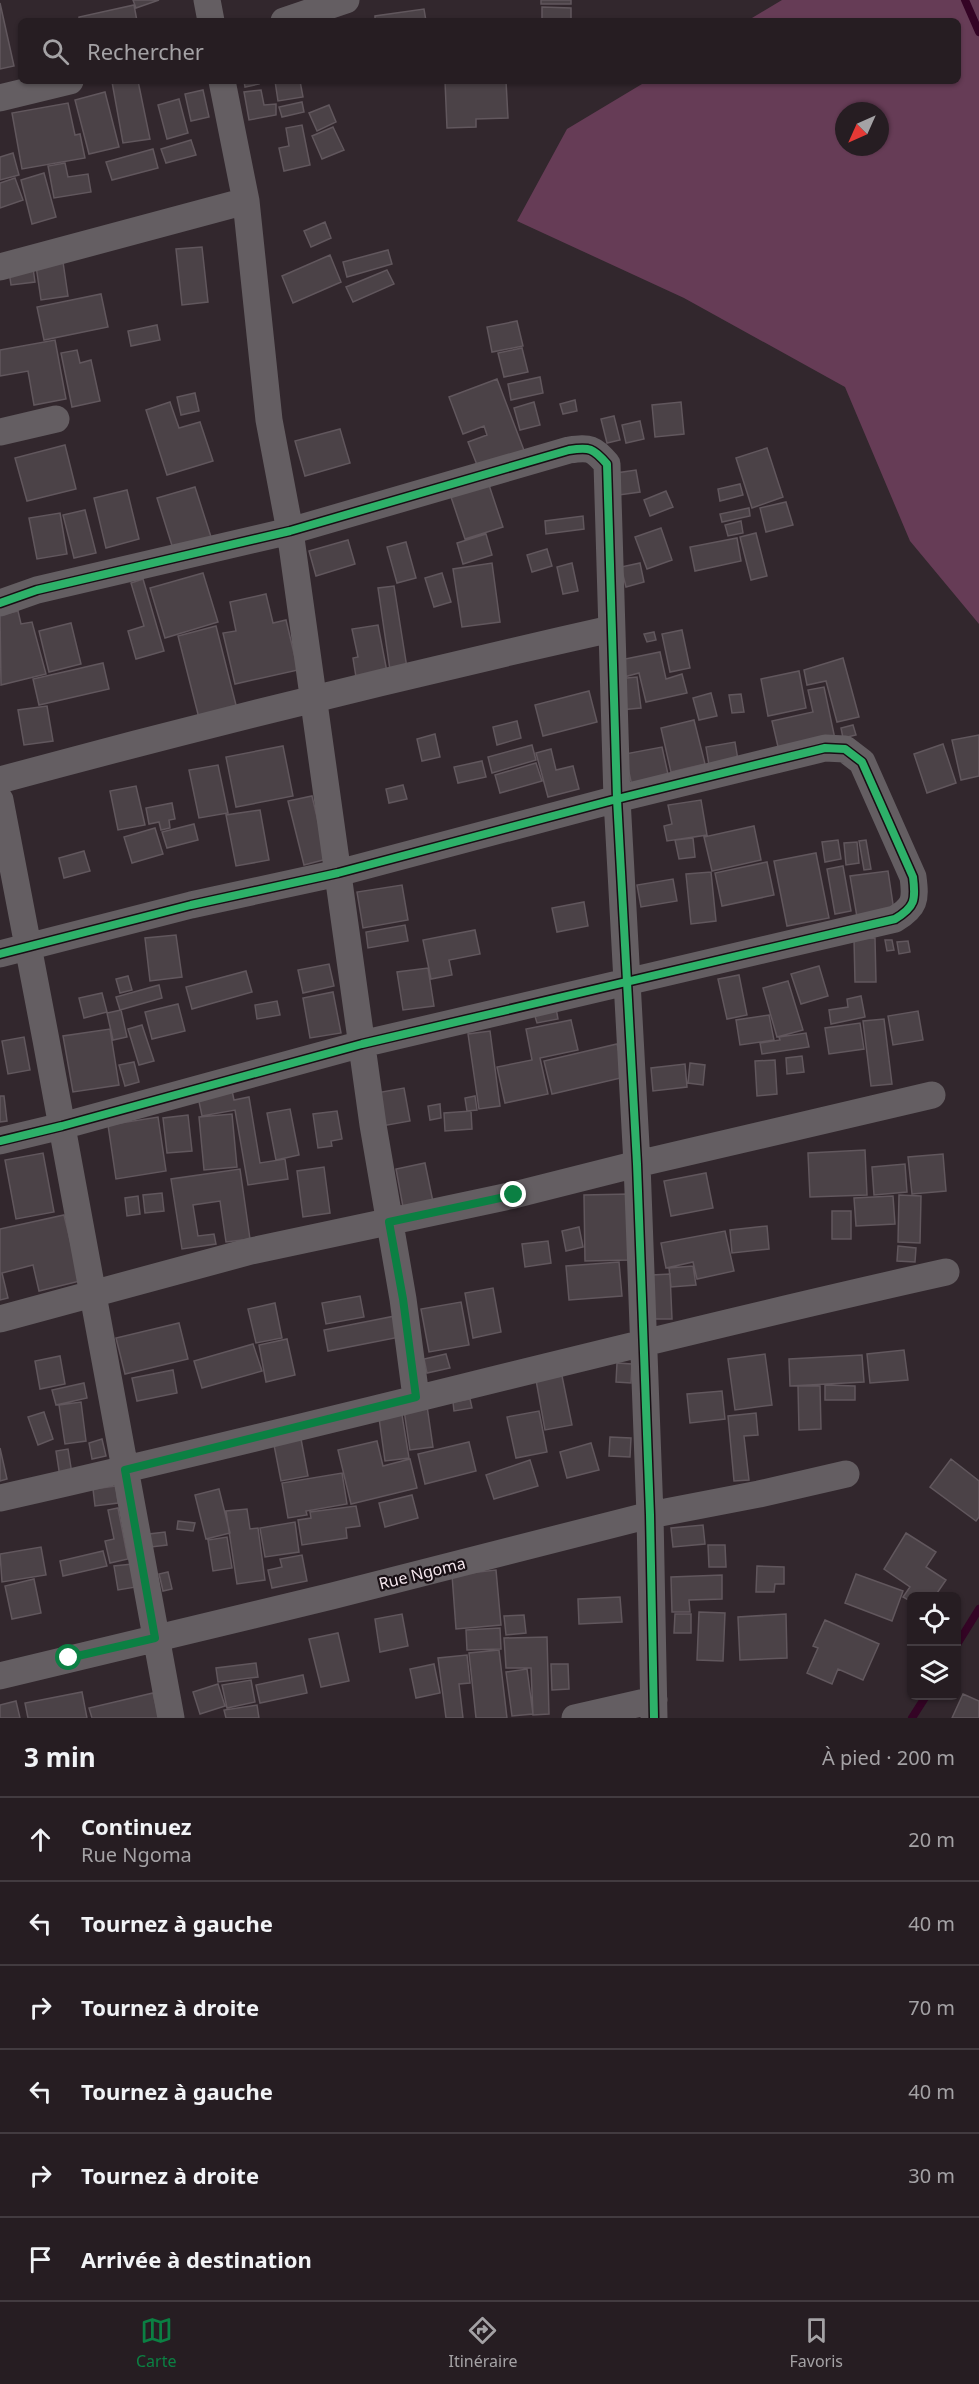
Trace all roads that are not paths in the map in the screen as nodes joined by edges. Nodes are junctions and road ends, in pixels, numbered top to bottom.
1 (207, 0) edge
2 (346, 0) edge
3 (210, 18) edge
4 (293, 18) edge
5 (58, 84) edge
6 (223, 84) edge
7 (0, 98) edge
8 (246, 201) junction
9 (0, 267) edge
10 (56, 418) dead end
11 (0, 432) edge
12 (291, 531) junction
13 (0, 603) edge
14 (611, 629) junction
15 (315, 699) junction
16 (0, 780) edge
17 (617, 799) junction
18 (0, 800) edge
19 (338, 873) junction
20 (28, 948) junction
21 (0, 954) edge
22 (628, 982) junction
23 (362, 1044) junction
24 (932, 1095) dead end
25 (62, 1126) junction
26 (0, 1141) edge
27 (637, 1164) junction
28 (389, 1222) junction
29 (946, 1272) dead end
30 (92, 1294) junction
31 (0, 1319) edge
32 (642, 1343) junction
33 (416, 1397) junction
34 (125, 1470) junction
35 (846, 1474) dead end
36 (0, 1498) edge
37 (650, 1515) junction
38 (155, 1638) junction
39 (0, 1676) edge
40 (654, 1709) edge
41 (171, 1718) edge
42 (575, 1718) edge

1 - 3 street
2 - 4 street
5 - 7 street
6 - 8 street
8 - 9 street
8 - 12 street
10 - 11 street
12 - 13 street
12 - 14 street
12 - 15 street
14 - 15 street
14 - 17 street
15 - 16 street
15 - 19 street
17 - 19 street
17 - 22 street
17 - 22 street
18 - 20 street
19 - 20 street
19 - 23 street
20 - 21 street
20 - 25 street
22 - 23 street
22 - 27 street
23 - 25 street
23 - 28 street
24 - 27 street
25 - 26 street
25 - 30 street
27 - 28 street
27 - 32 street
28 - 30 street
28 - 33 street
29 - 32 street
30 - 31 street
30 - 34 street
32 - 33 street
32 - 37 street
33 - 34 street
34 - 36 street
34 - 38 street
35 - 37 street, Rue Ngoma
37 - 38 street, Rue Ngoma
37 - 40 street
38 - 39 street, Rue Ngoma
38 - 41 street
40 - 42 street

